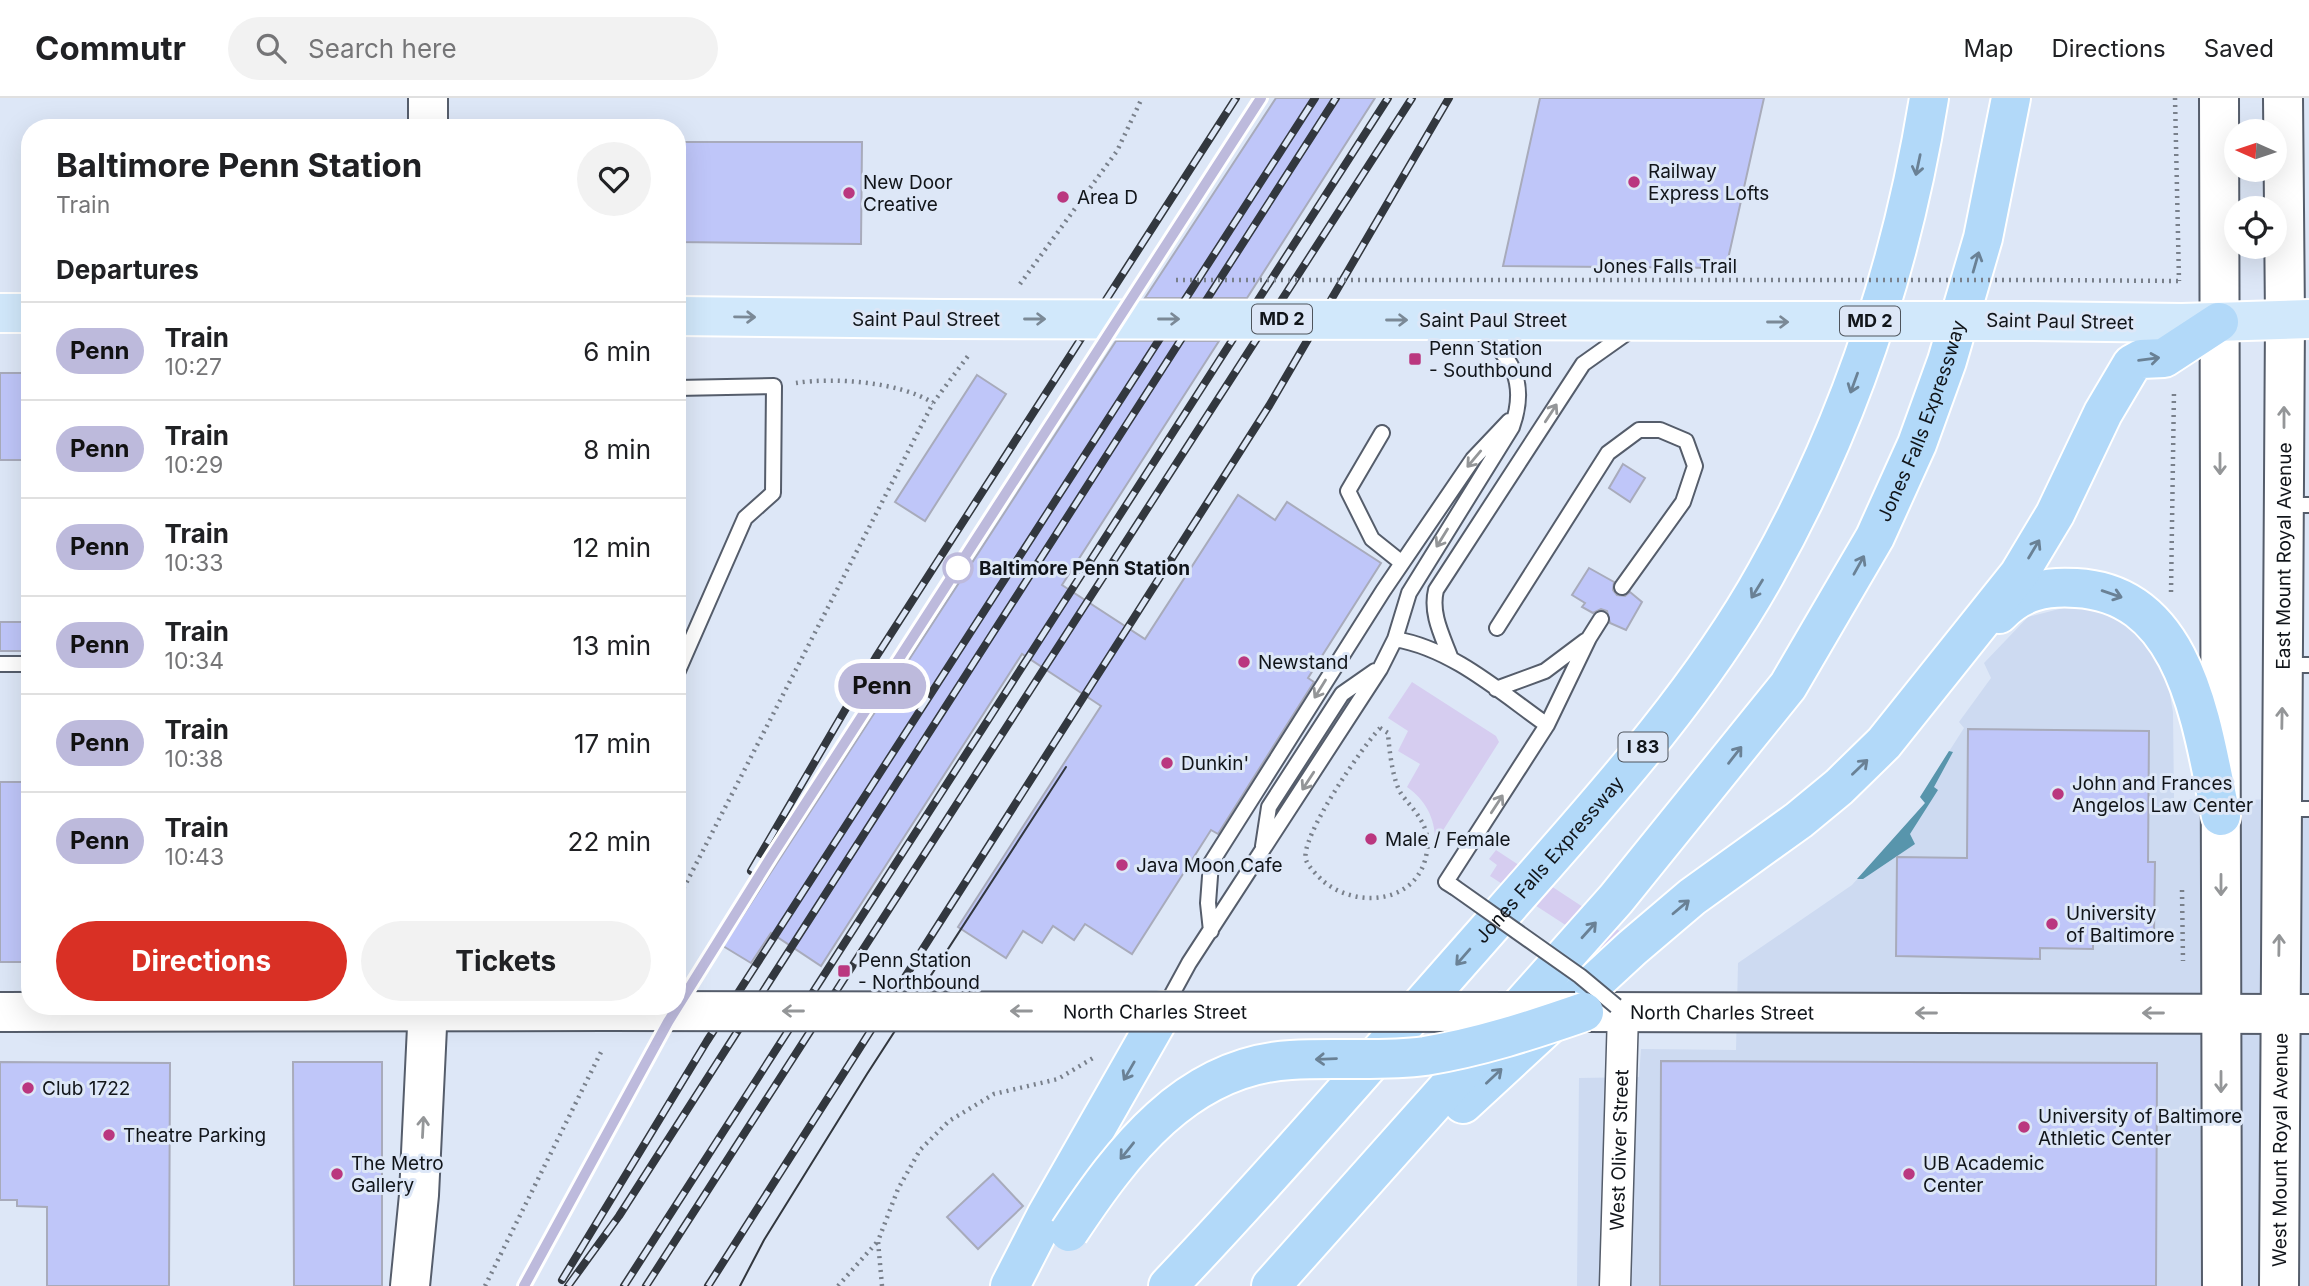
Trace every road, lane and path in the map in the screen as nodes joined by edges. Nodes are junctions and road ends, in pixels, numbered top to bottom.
1 (428, 98) edge
2 (1142, 98) edge
3 (1929, 98) edge
4 (2011, 98) edge
5 (2175, 98) edge
6 (2219, 98) edge
7 (2283, 98) edge
8 (428, 119) edge
9 (1010, 280) dead end
10 (1037, 280) dead end
11 (1173, 280) dead end
12 (1013, 294) dead end
13 (0, 313) edge
14 (21, 313) edge
15 (686, 316) edge
16 (2297, 319) edge
17 (1463, 320) junction
18 (1644, 321) junction
19 (2219, 322) junction
20 (973, 348) dead end
21 (819, 379) dead end
22 (2174, 386) dead end
23 (686, 388) edge
24 (933, 403) junction
25 (1519, 408) junction
26 (1382, 433) dead end
27 (2296, 505) edge
28 (1402, 563) junction
29 (1622, 587) dead end
30 (2171, 596) dead end
31 (1601, 619) dead end
32 (1497, 628) dead end
33 (686, 638) edge
34 (1588, 638) junction
35 (1395, 639) junction
36 (1451, 659) junction
37 (1951, 663) junction
38 (0, 664) edge
39 (21, 664) edge
40 (2296, 665) edge
41 (1496, 689) junction
42 (1547, 725) junction
43 (2295, 809) edge
44 (2221, 816) junction
45 (1410, 882) junction
46 (686, 883) edge
47 (2182, 887) dead end
48 (1417, 888) dead end
49 (1211, 931) junction
50 (2182, 955) dead end
51 (1608, 1011) junction
52 (0, 1012) edge
53 (21, 1012) edge
54 (1163, 1012) junction
55 (2221, 1014) junction
56 (2294, 1014) edge
57 (428, 1015) edge
58 (493, 1015) edge
59 (605, 1027) junction
60 (1102, 1053) dead end
61 (1057, 1224) junction
62 (878, 1241) junction
63 (1300, 1255) junction
64 (410, 1286) edge
65 (485, 1286) edge
66 (838, 1286) edge
67 (882, 1286) edge
68 (1010, 1286) edge
69 (1030, 1286) edge
70 (1168, 1286) edge
71 (1271, 1286) edge
72 (1615, 1286) edge
73 (2222, 1286) edge
74 (2279, 1286) edge

1 - 8 main road
2 - 12 path
3 -> 70 highway, Jones Falls Expressway / I 83
63 -> 4 highway, Jones Falls Expressway
5 - 11 path, Jones Falls Trail, bridge
6 - 19 main road
7 - 16 main road, East Mount Royal Avenue
9 - 10 path
13 - 14 main road
15 -> 17 main road, Saint Paul Street / MD 2, bridge
16 - 19 main road, Saint Paul Street / MD 2
27 -> 16 main road, East Mount Royal Avenue
17 - 18 main road, Saint Paul Street / MD 2
17 - 25 lane
18 -> 19 main road, Saint Paul Street / MD 2, bridge
36 -> 18 lane
37 -> 19 highway
19 -> 44 main road
20 - 24 path
21 - 24 path
22 - 30 path
23 - 33 lane
24 - 46 path
25 -> 28 lane
25 -> 35 lane
26 - 28 lane
27 - 40 main road, East Mount Royal Avenue
28 -> 49 lane
29 - 32 lane
31 - 34 lane
34 - 41 lane
34 - 42 lane
35 - 36 lane
35 -> 49 lane
36 - 41 lane
37 -> 44 highway
63 -> 37 highway
38 - 39 lane
43 -> 40 main road, East Mount Royal Avenue
41 - 42 lane
51 -> 42 lane, bridge
56 -> 43 main road, East Mount Royal Avenue
44 -> 55 main road
45 - 45 path
45 - 48 path
47 - 50 path
49 - 54 lane
51 - 54 main road, North Charles Street, bridge
55 -> 51 main road, North Charles Street
51 -> 61 highway, bridge
51 - 72 street, West Oliver Street
52 - 53 main road, North Charles Street
54 -> 59 main road, North Charles Street, bridge
54 -> 61 highway
55 - 56 main road, North Charles Street
55 -> 73 main road
56 - 74 main road, West Mount Royal Avenue
64 -> 57 main road
58 - 59 main road, North Charles Street
59 - 65 path
60 - 62 path
61 - 68 highway
61 - 69 highway
62 - 66 path
62 - 67 path
63 - 71 highway, Jones Falls Expressway

